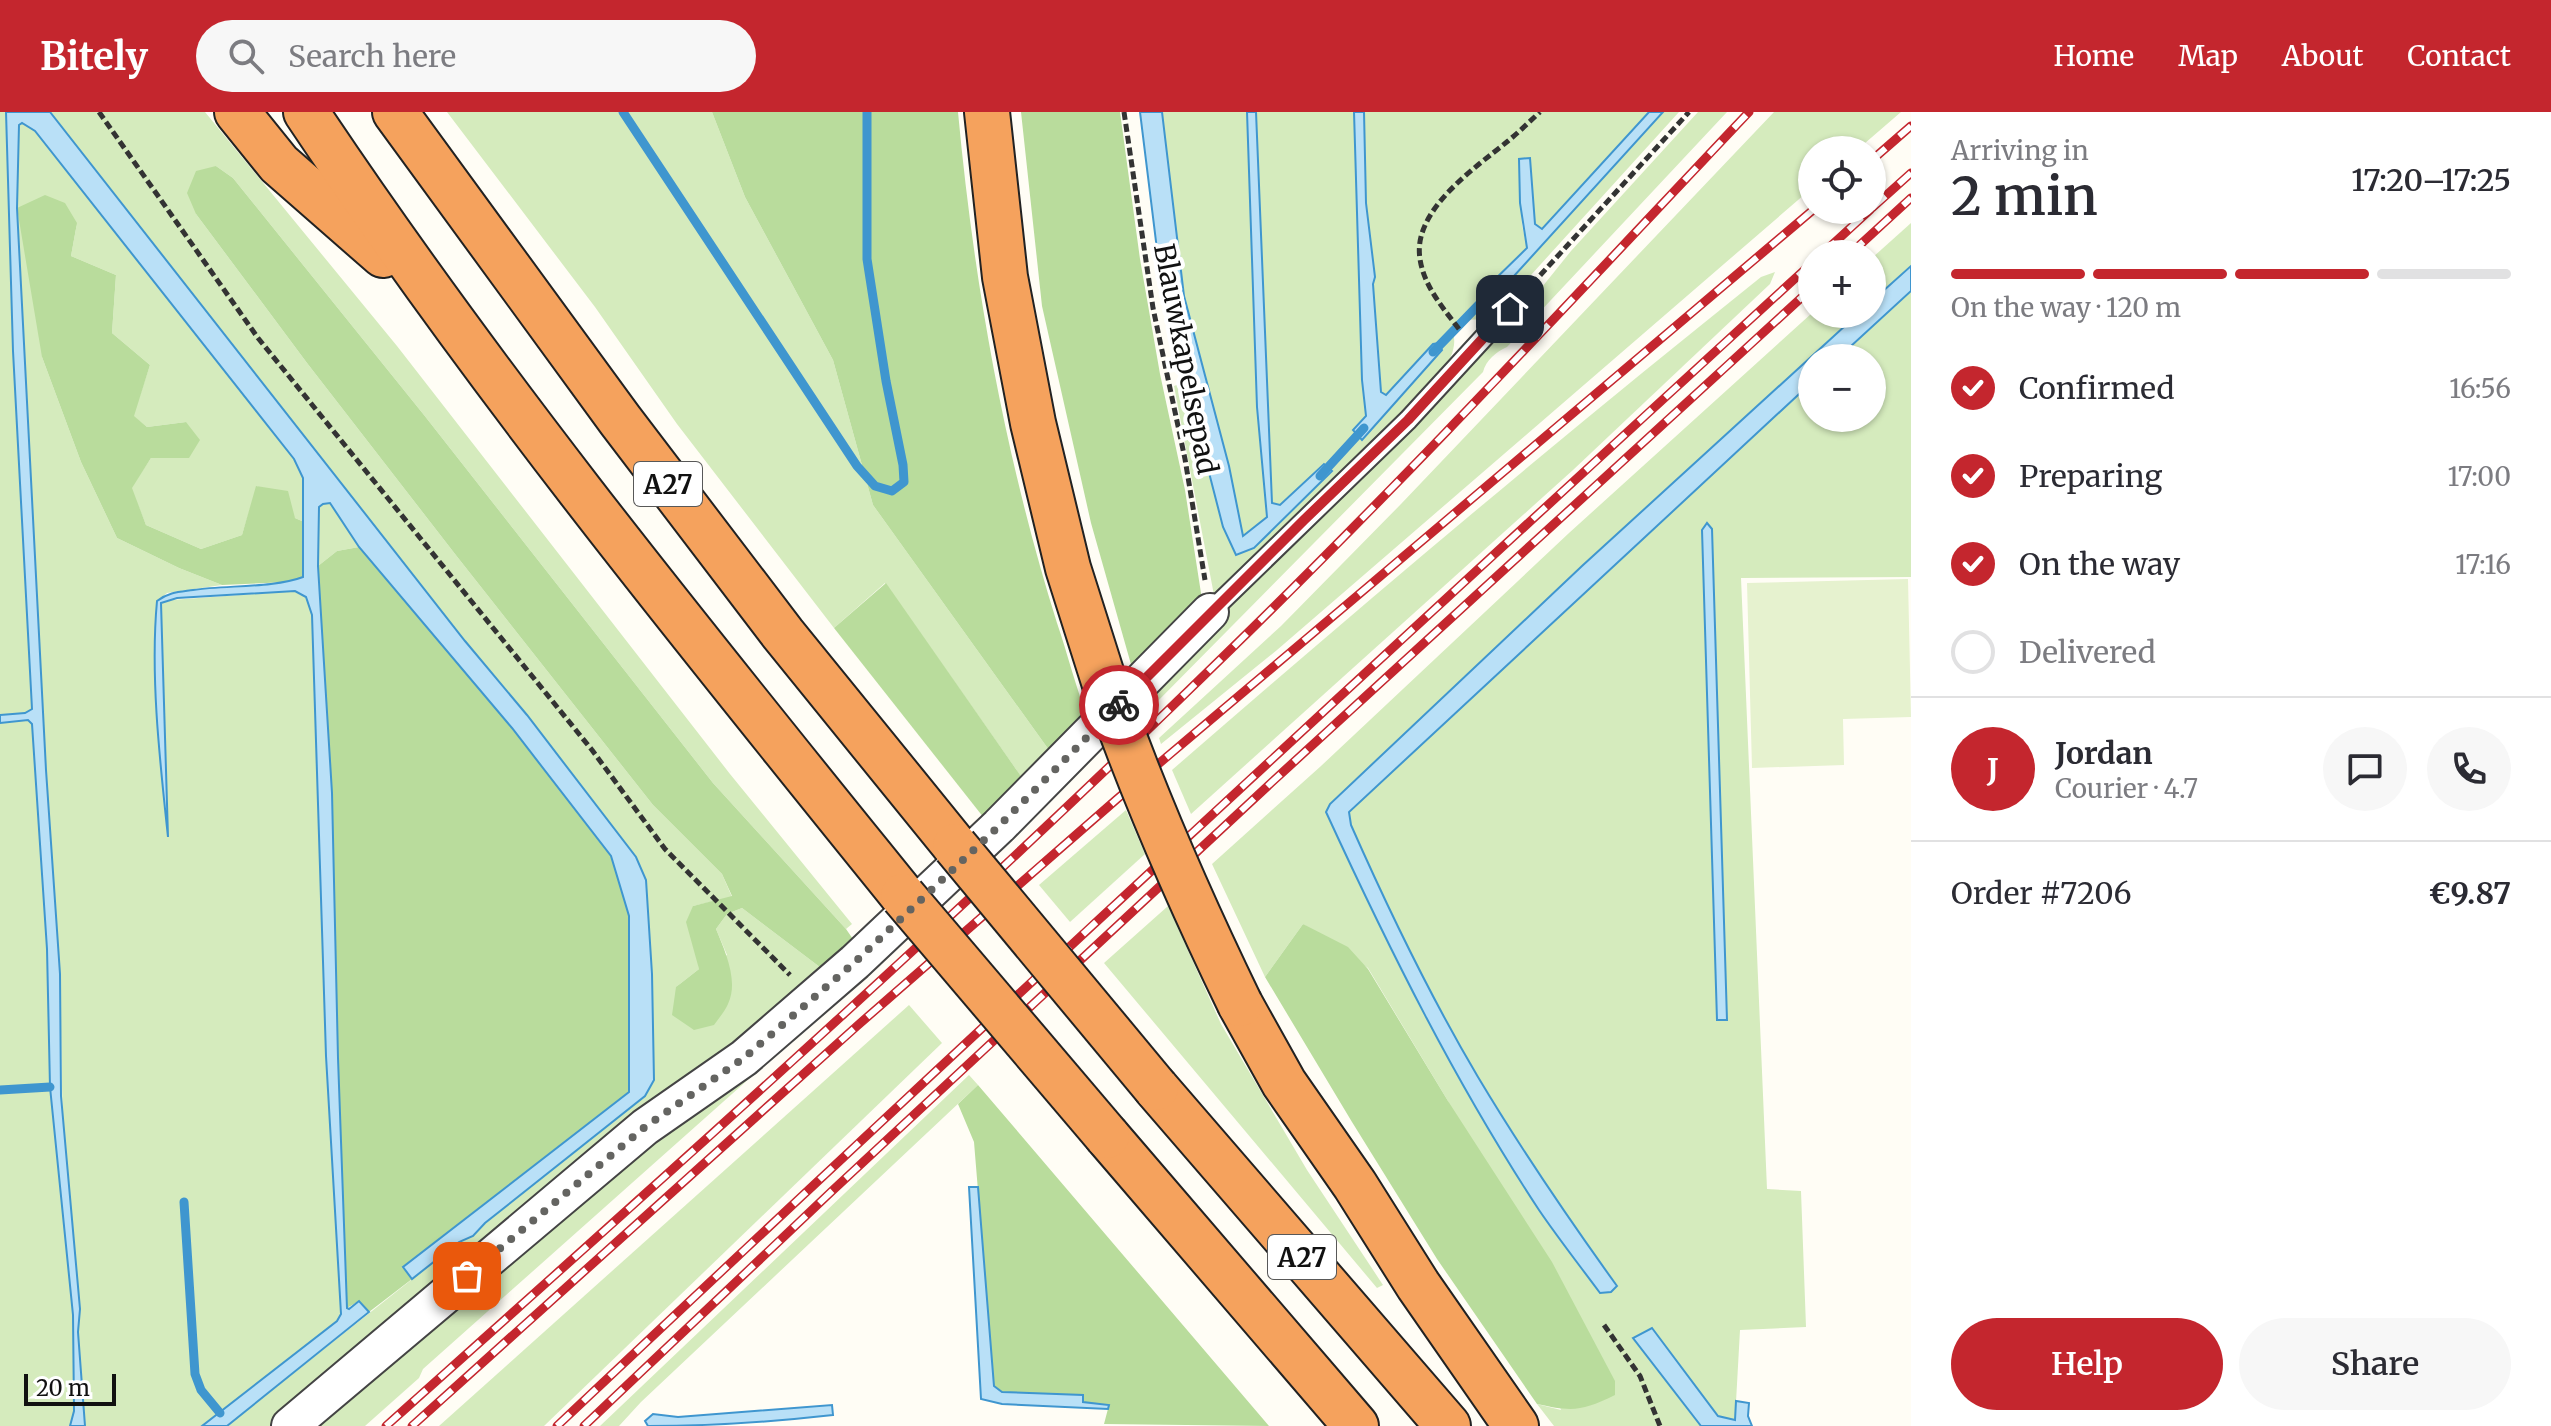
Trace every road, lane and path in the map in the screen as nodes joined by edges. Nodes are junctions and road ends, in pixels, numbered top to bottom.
1 (99, 112) edge
2 (237, 112) edge
3 (306, 112) edge
4 (395, 112) edge
5 (987, 112) edge
6 (1124, 112) edge
7 (1540, 112) edge
8 (1689, 112) edge
9 (442, 306) junction
10 (1510, 309) joint
11 (1452, 320) dead end
12 (1210, 612) junction
13 (812, 999) junction
14 (1604, 1325) dead end
15 (290, 1426) edge
16 (1356, 1426) edge
17 (1448, 1426) edge
18 (1516, 1426) edge
19 (1660, 1426) edge

1 - 13 path
2 - 9 highway, A27
3 - 9 highway, A27
4 - 17 highway, A27, bridge
5 - 18 highway, bridge
6 - 12 path, Blauwkapelsepad
7 - 11 path
8 - 10 path
9 - 16 highway, A27, bridge
10 - 12 lane
12 - 13 street
13 - 15 street
14 - 19 path

